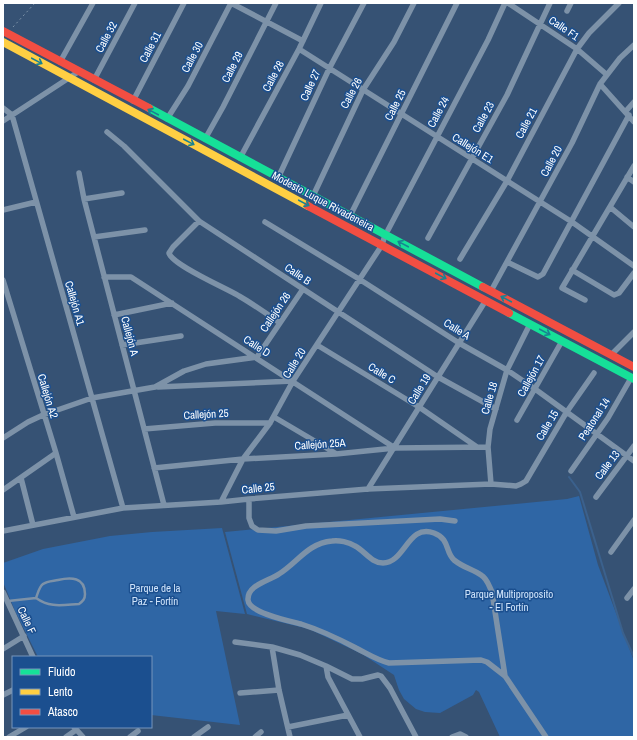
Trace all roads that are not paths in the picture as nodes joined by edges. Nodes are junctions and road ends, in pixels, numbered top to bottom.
1 (92, 3) edge
2 (135, 3) edge
3 (184, 3) edge
4 (231, 3) edge
5 (276, 3) edge
6 (321, 3) edge
7 (364, 3) edge
8 (414, 3) edge
9 (457, 3) edge
10 (504, 3) edge
11 (508, 3) edge
12 (550, 3) edge
13 (571, 3) edge
14 (619, 3) edge
15 (567, 11) dead end
16 (266, 22) junction
17 (540, 24) junction
18 (4, 34) edge
19 (303, 41) junction
20 (3, 42) edge
21 (634, 45) edge
22 (299, 49) junction
23 (577, 49) junction
24 (60, 62) junction
25 (329, 69) junction
26 (78, 72) junction
27 (606, 74) junction
28 (69, 78) junction
29 (94, 80) junction
30 (600, 84) junction
31 (362, 90) junction
32 (122, 95) junction
33 (133, 101) junction
34 (634, 102) edge
35 (115, 104) junction
36 (3, 108) edge
37 (627, 113) junction
38 (402, 114) junction
39 (12, 115) junction
40 (167, 119) junction
41 (3, 121) edge
42 (634, 122) edge
43 (155, 125) junction
44 (185, 129) junction
45 (107, 132) dead end
46 (436, 136) junction
47 (205, 139) junction
48 (240, 158) junction
49 (472, 159) junction
50 (634, 166) edge
51 (79, 172) dead end
52 (627, 177) junction
53 (278, 178) junction
54 (507, 181) junction
55 (634, 182) edge
56 (122, 193) dead end
57 (313, 196) junction
58 (84, 199) junction
59 (36, 202) junction
60 (540, 202) junction
61 (610, 207) junction
62 (3, 210) edge
63 (350, 216) junction
64 (198, 221) junction
65 (265, 222) dead end
66 (572, 222) junction
67 (369, 226) junction
68 (634, 227) edge
69 (350, 228) junction
70 (145, 230) dead end
71 (386, 232) junction
72 (94, 237) junction
73 (592, 237) junction
74 (428, 238) dead end
75 (382, 245) junction
76 (460, 259) dead end
77 (436, 262) junction
78 (507, 262) junction
79 (634, 266) edge
80 (423, 267) junction
81 (572, 270) junction
82 (634, 273) edge
83 (104, 277) junction
84 (360, 279) junction
85 (3, 280) edge
86 (303, 289) junction
87 (491, 291) junction
88 (5, 294) edge
89 (486, 300) junction
90 (585, 300) dead end
91 (172, 303) junction
92 (338, 312) junction
93 (114, 315) junction
94 (280, 323) junction
95 (530, 324) junction
96 (634, 332) edge
97 (181, 336) dead end
98 (562, 341) junction
99 (459, 343) junction
100 (122, 345) junction
101 (317, 345) junction
102 (611, 355) junction
103 (257, 357) junction
104 (634, 367) edge
105 (507, 370) junction
106 (594, 373) dead end
107 (438, 376) junction
108 (633, 378) edge
109 (294, 381) junction
110 (155, 387) junction
111 (535, 389) junction
112 (134, 390) junction
113 (92, 398) junction
114 (419, 407) junction
115 (496, 409) junction
116 (566, 413) junction
117 (43, 415) junction
118 (274, 417) junction
119 (517, 420) dead end
120 (270, 423) junction
121 (144, 429) junction
122 (596, 435) junction
123 (3, 438) edge
124 (634, 446) edge
125 (477, 447) junction
126 (488, 447) junction
127 (394, 448) junction
128 (56, 453) junction
129 (336, 454) junction
130 (627, 456) junction
131 (243, 459) junction
132 (634, 462) edge
133 (154, 468) junction
134 (571, 471) dead end
135 (21, 478) junction
136 (491, 484) junction
137 (516, 486) joint
138 (368, 489) junction
139 (3, 490) edge
140 (596, 497) dead end
141 (249, 499) junction
142 (221, 502) junction
143 (164, 505) junction
144 (123, 508) junction
145 (74, 518) junction
146 (634, 520) edge
147 (455, 522) dead end
148 (33, 525) junction
149 (3, 531) edge
150 (611, 552) dead end
151 (634, 589) edge
152 (3, 592) edge
153 (36, 598) junction
154 (627, 598) dead end
155 (5, 602) edge
156 (24, 636) junction
157 (235, 642) dead end
158 (272, 646) junction
159 (3, 648) edge
160 (33, 656) edge
161 (326, 666) junction
162 (505, 676) junction
163 (12, 690) edge
164 (278, 690) junction
165 (240, 693) dead end
166 (3, 695) edge
167 (348, 715) junction
168 (208, 727) dead end
169 (288, 727) junction
170 (24, 728) edge
171 (75, 728) edge
172 (138, 731) dead end
173 (261, 732) dead end
174 (9, 737) edge
175 (66, 737) edge
176 (83, 737) edge
177 (130, 737) edge
178 (194, 737) edge
179 (255, 737) edge
180 (290, 737) edge
181 (360, 737) edge
182 (416, 737) edge
183 (452, 737) edge
184 (466, 737) edge
185 (546, 737) edge

1 - 24 street
2 - 29 street, Calle 32
3 - 33 street, Calle 31
4 - 16 street
4 - 40 street, Calle 30
5 - 16 street, Calle 29
6 - 19 street, Calle 28
7 - 25 street, Calle 27
8 - 31 street, Calle 26
9 - 38 street, Calle 25
10 - 46 street, Calle 24
11 - 17 street, Calle F1
12 - 17 street, Calle 23
13 - 15 street
14 - 23 street, Calle 21
16 - 19 street
16 - 47 street, Calle 29
17 - 23 street, Calle F1
17 - 49 street, Calle 23
18 - 24 street, Modesto Luque Rivadeneira
19 - 22 street, Calle 28
20 -> 28 street, Modesto Luque Rivadeneira
21 - 27 street, Calle 20
22 - 25 street, Callejón E1
22 - 48 street, Calle 28
23 - 27 street, Calle F1
23 - 54 street, Calle 21
24 - 26 street, Modesto Luque Rivadeneira
25 - 31 street, Callejón E1
25 - 53 street, Calle 27
26 - 28 street
26 - 29 street, Modesto Luque Rivadeneira
27 - 30 street, Calle 20
28 - 35 street, Modesto Luque Rivadeneira
28 - 39 street
29 - 32 street, Modesto Luque Rivadeneira
30 - 37 street
30 - 60 street, Calle 20
31 - 38 street, Callejón E1
31 - 57 street, Calle 26
32 - 33 street, Modesto Luque Rivadeneira
32 - 35 street
40 -> 33 street, Modesto Luque Rivadeneira
34 - 37 street
35 - 43 street, Modesto Luque Rivadeneira
36 - 39 street
37 - 42 street
37 - 66 street
38 - 46 street, Callejón E1
38 - 63 street, Calle 25
39 - 41 street
39 - 59 street, Callejón A1
40 - 44 street, Modesto Luque Rivadeneira
43 - 44 street
43 -> 69 street, Modesto Luque Rivadeneira
44 - 47 street, Modesto Luque Rivadeneira
45 - 64 street, Calle B
46 - 49 street, Callejón E1
46 - 71 street, Calle 24
47 - 48 street, Modesto Luque Rivadeneira
48 - 53 street, Modesto Luque Rivadeneira
49 - 54 street, Callejón E1
49 - 74 street, Calle 23
50 - 52 street
51 - 58 street, Callejón A
52 - 55 street
52 - 61 street
53 - 57 street, Modesto Luque Rivadeneira
54 - 60 street, Callejón E1
54 - 76 street, Calle 21
56 - 58 street
57 - 63 street, Modesto Luque Rivadeneira
58 - 72 street, Callejón A
59 - 62 street
59 - 113 street, Callejón A1
60 - 66 street, Callejón E1
60 - 78 street, Calle 20
61 - 68 street
61 - 73 street
63 - 67 street, Modesto Luque Rivadeneira
64 - 86 street, Calle B
64 - 94 street
65 - 84 street, Calle A
66 - 73 street, Callejón E1
66 - 78 street
67 - 69 street
67 - 71 street, Modesto Luque Rivadeneira
69 - 75 street, Modesto Luque Rivadeneira
70 - 72 street
71 - 75 street, Calle 20
77 -> 71 street, Modesto Luque Rivadeneira
72 - 83 street, Callejón A
73 - 79 street, Callejón E1
73 - 81 street
75 - 80 street, Modesto Luque Rivadeneira
75 - 84 street, Calle 20
77 - 80 street
77 - 87 street, Modesto Luque Rivadeneira
78 - 87 street, Calle 20
80 -> 89 street, Modesto Luque Rivadeneira
81 - 82 street
81 - 90 street
83 - 91 street, Calle D
83 - 93 street, Callejón A
84 - 92 street, Calle 20
84 - 99 street, Calle A
85 - 88 street, Callejón A2
86 - 92 street, Calle B
86 - 94 street, Callejón 26
102 -> 87 street, Modesto Luque Rivadeneira
88 - 117 street, Callejón A2
89 - 95 street, Modesto Luque Rivadeneira
89 - 99 street, Calle 19
91 - 93 street
91 - 103 street, Calle D
92 - 101 street, Calle 20
92 - 107 street, Calle B
93 - 100 street, Callejón A
94 - 103 street, Callejón 26
95 -> 98 street, Modesto Luque Rivadeneira
95 - 105 street, Calle 18
96 - 102 street
97 - 100 street
98 - 108 street, Modesto Luque Rivadeneira
98 - 111 street, Callejón 17
99 - 105 street, Calle A
99 - 107 street, Calle 19
100 - 112 street, Callejón A
101 - 109 street, Calle 20
101 - 114 street, Calle C
102 - 104 street, Modesto Luque Rivadeneira
103 - 109 street, Calle D
103 - 110 street
105 - 111 street, Calle A
105 - 115 street, Calle 18
106 - 116 street, Calle 15
107 - 114 street, Calle 19
107 - 115 street, Calle B
108 - 122 street, Peatonal 14
109 - 110 street
109 - 118 street, Calle 20
109 - 127 street, Calle D
110 - 112 street
111 - 116 street, Calle A
111 - 119 street, Callejón 17
112 - 113 street
112 - 121 street, Callejón A
113 - 117 street
113 - 144 street, Callejón A1
114 - 125 street, Calle C
114 - 127 street, Calle 19
115 - 126 street, Calle 18
116 - 122 street, Calle A
116 - 137 street, Calle 15
117 - 123 street
117 - 128 street, Callejón A2
118 - 120 street, Calle 20
118 - 129 street
120 - 121 street, Callejón 25
120 - 131 street, Calle 20
121 - 133 street, Callejón A
122 - 130 street, Calle A
122 - 134 street, Peatonal 14
124 - 130 street, Calle 13
125 - 126 street, Callejón 25A
125 - 127 street, Callejón 25A
126 - 136 street, Calle 18
127 - 129 street, Callejón 25A
127 - 138 street, Calle 19
128 - 135 street
128 - 145 street, Callejón A2
129 - 131 street, Callejón 25A
130 - 132 street, Calle A
130 - 140 street, Calle 13
131 - 133 street, Callejón 25A
131 - 142 street, Calle 20
133 - 143 street, Callejón A
135 - 139 street
135 - 148 street
136 - 137 street, Calle 25
136 - 138 street, Calle 25
138 - 141 street, Calle 25
141 - 142 street, Calle 25
141 - 147 street
142 - 143 street, Calle 25
143 - 144 street, Calle 25
144 - 145 street, Calle 25
145 - 148 street, Calle 25
146 - 150 street
148 - 149 street, Calle 25
151 - 154 street
152 - 155 street, Calle F
153 - 153 lane
153 - 155 lane
155 - 156 street, Calle F
156 - 159 street
156 - 160 street, Calle F
157 - 158 street
158 - 161 street
158 - 164 street
161 - 167 street
161 - 182 street
162 - 162 street
162 - 185 street
163 - 166 street
164 - 165 street
164 - 169 street
167 - 169 street
167 - 181 street
168 - 178 street
169 - 180 street
170 - 174 street
171 - 175 street
171 - 176 street
172 - 177 street
173 - 179 street
183 - 184 street

